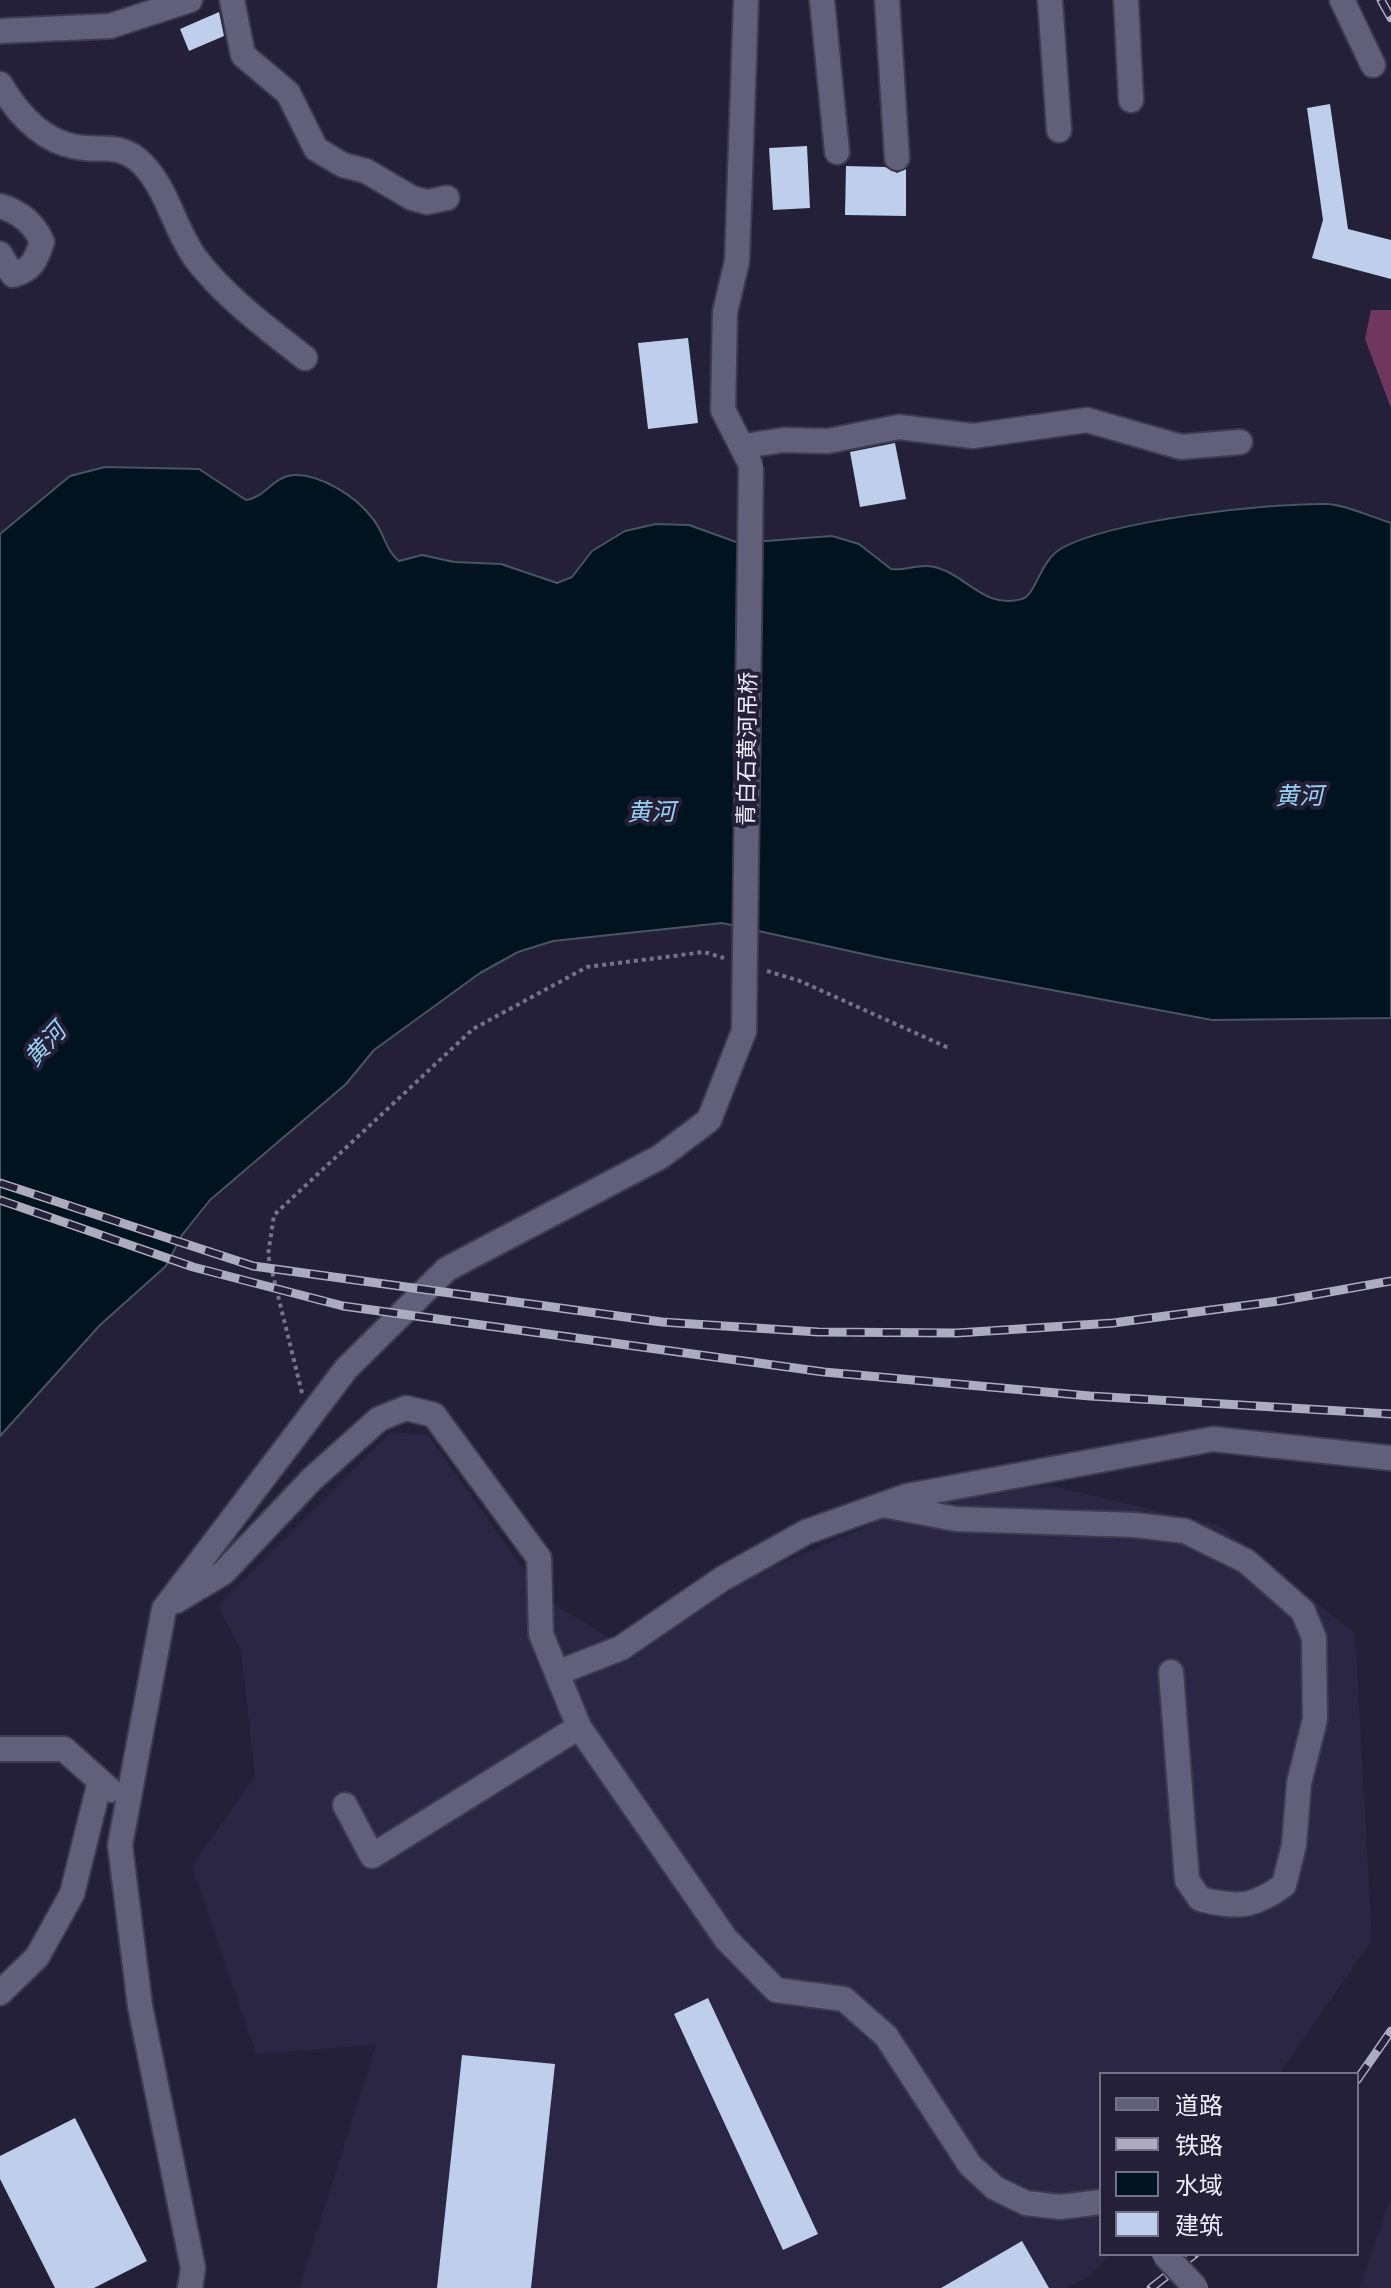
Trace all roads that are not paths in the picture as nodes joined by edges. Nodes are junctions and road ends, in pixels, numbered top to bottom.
1 (190, 0) edge
2 (232, 0) edge
3 (746, 0) edge
4 (822, 0) edge
5 (887, 0) edge
6 (1050, 0) edge
7 (1126, 0) edge
8 (1342, 0) edge
9 (0, 31) edge
10 (1373, 65) dead end
11 (0, 84) edge
12 (1131, 100) dead end
13 (1059, 130) dead end
14 (837, 152) dead end
15 (897, 158) dead end
16 (447, 198) dead end
17 (0, 206) edge
18 (0, 254) edge
19 (305, 358) dead end
20 (1240, 442) dead end
21 (748, 457) junction
22 (1391, 1458) edge
23 (883, 1505) junction
24 (164, 1609) junction
25 (1171, 1672) dead end
26 (557, 1673) junction
27 (579, 1727) junction
28 (0, 1749) edge
29 (100, 1781) junction
30 (127, 1804) junction
31 (345, 1805) dead end
32 (0, 1993) edge
33 (1099, 2202) edge
34 (1166, 2256) edge
35 (190, 2288) edge
36 (1196, 2288) edge

1 - 9 street
2 - 16 street
3 - 21 street
4 - 14 street
5 - 15 street
6 - 13 street
7 - 12 street
8 - 10 street
11 - 19 street
17 - 18 street
20 - 21 street
21 - 24 street, 青白石黄河吊桥, bridge
22 - 23 street
23 - 25 street
23 - 26 street
24 - 26 street
24 - 30 street
26 - 27 street
27 - 31 street
27 - 33 street
28 - 29 street
29 - 30 street
29 - 32 street
30 - 35 street
34 - 36 street, bridge

